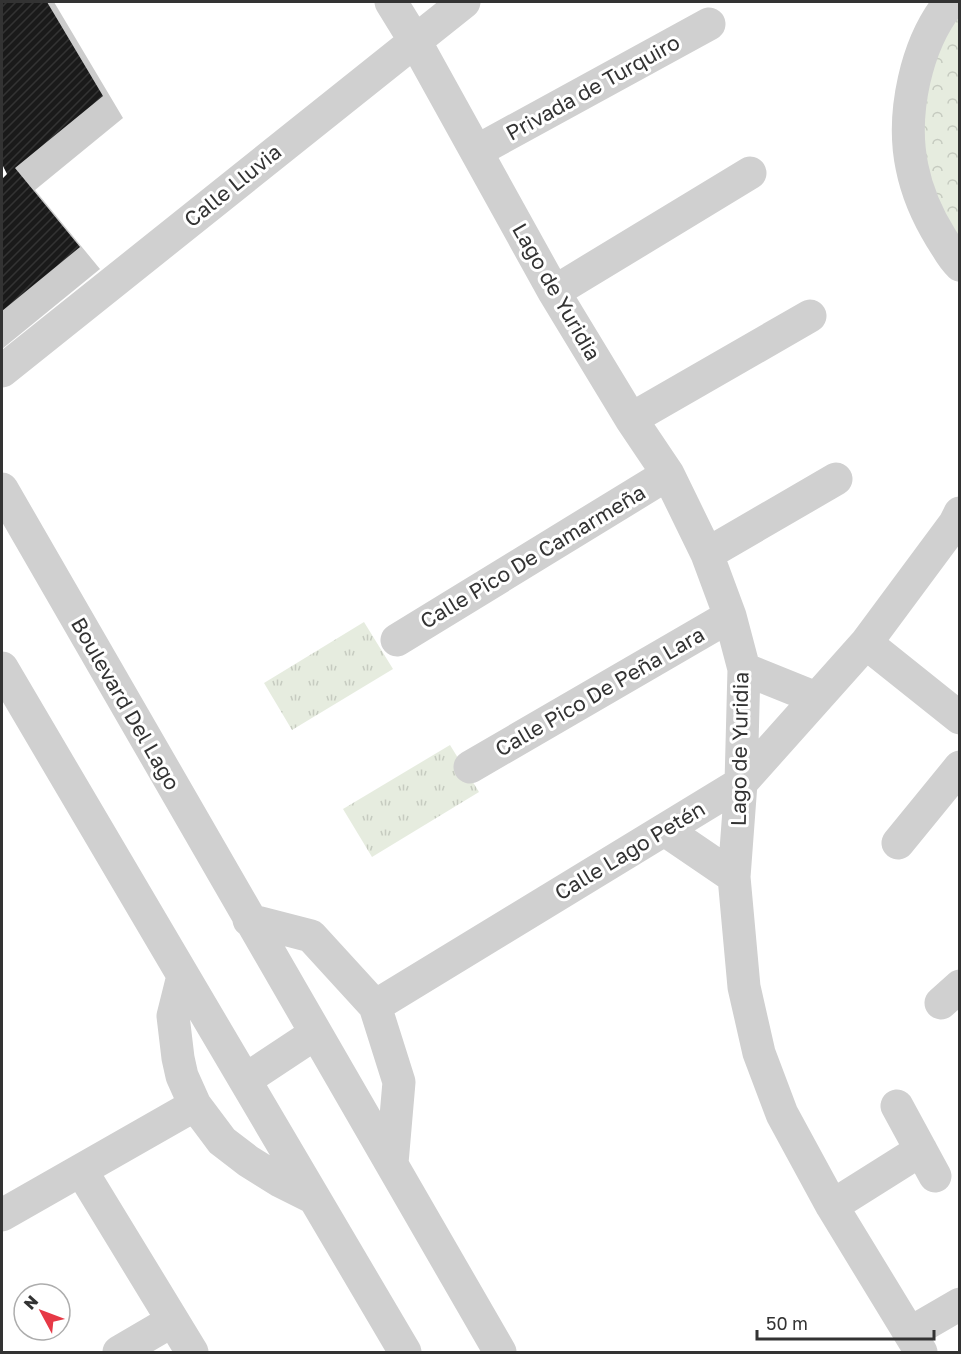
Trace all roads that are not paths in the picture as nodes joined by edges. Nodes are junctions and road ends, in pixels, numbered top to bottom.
1 (391, 2) edge
2 (464, 2) edge
3 (950, 2) edge
4 (709, 24) dead end
5 (415, 41) junction
6 (477, 151) junction
7 (750, 173) dead end
8 (960, 265) edge
9 (554, 292) junction
10 (810, 316) dead end
11 (2, 371) edge
12 (631, 419) junction
13 (668, 474) junction
14 (836, 479) dead end
15 (2, 489) edge
16 (958, 520) edge
17 (707, 554) junction
18 (730, 616) junction
19 (397, 640) dead end
20 (866, 643) junction
21 (2, 668) edge
22 (744, 669) junction
23 (816, 699) junction
24 (960, 718) edge
25 (470, 767) dead end
26 (960, 767) edge
27 (741, 783) junction
28 (665, 830) junction
29 (898, 843) dead end
30 (734, 877) junction
31 (249, 920) junction
32 (183, 976) junction
33 (375, 1006) junction
34 (315, 1034) junction
35 (245, 1080) junction
36 (195, 1105) junction
37 (897, 1106) dead end
38 (392, 1163) junction
39 (81, 1170) junction
40 (314, 1198) junction
41 (832, 1206) junction
42 (2, 1215) edge
43 (960, 1304) edge
44 (172, 1321) junction
45 (915, 1343) edge
46 (119, 1353) edge
47 (192, 1353) edge
48 (405, 1353) edge
49 (500, 1353) edge

1 - 5 street, Lago de Yuridia
2 - 5 street, Calle Lluvia
3 - 8 street
4 - 6 street, Privada de Turquiro
5 - 6 street, Lago de Yuridia
5 - 11 street, Calle Lluvia
6 - 9 street, Lago de Yuridia
7 - 9 street
9 - 12 street, Lago de Yuridia
10 - 12 street
12 - 13 street, Lago de Yuridia
13 - 17 street, Lago de Yuridia
13 - 19 street, Calle Pico De Camarmeña
14 - 17 street
15 - 31 street, Boulevard Del Lago
16 - 20 street, Calle Lago Petén
17 - 18 street, Lago de Yuridia
18 - 22 street, Lago de Yuridia
18 - 25 street, Calle Pico De Peña Lara
20 - 23 street, Calle Lago Petén
20 - 24 street
21 - 32 street
22 - 23 street
22 - 27 street, Lago de Yuridia
23 - 27 street, Calle Lago Petén
26 - 29 street
27 - 28 street, Calle Lago Petén
27 - 30 street, Lago de Yuridia
28 - 30 street
28 - 33 street, Calle Lago Petén
30 - 41 street, Lago de Yuridia
31 - 33 street
31 - 34 street, Boulevard Del Lago
32 - 35 street
32 - 36 street
33 - 38 street
34 - 35 street
34 - 38 street, Boulevard Del Lago
35 - 40 street
36 - 39 street
36 - 40 street
37 - 41 street
38 - 49 street, Boulevard Del Lago
39 - 42 street
39 - 44 street
40 - 48 street
41 - 45 street, Lago de Yuridia
43 - 45 street
44 - 46 street
44 - 47 street

